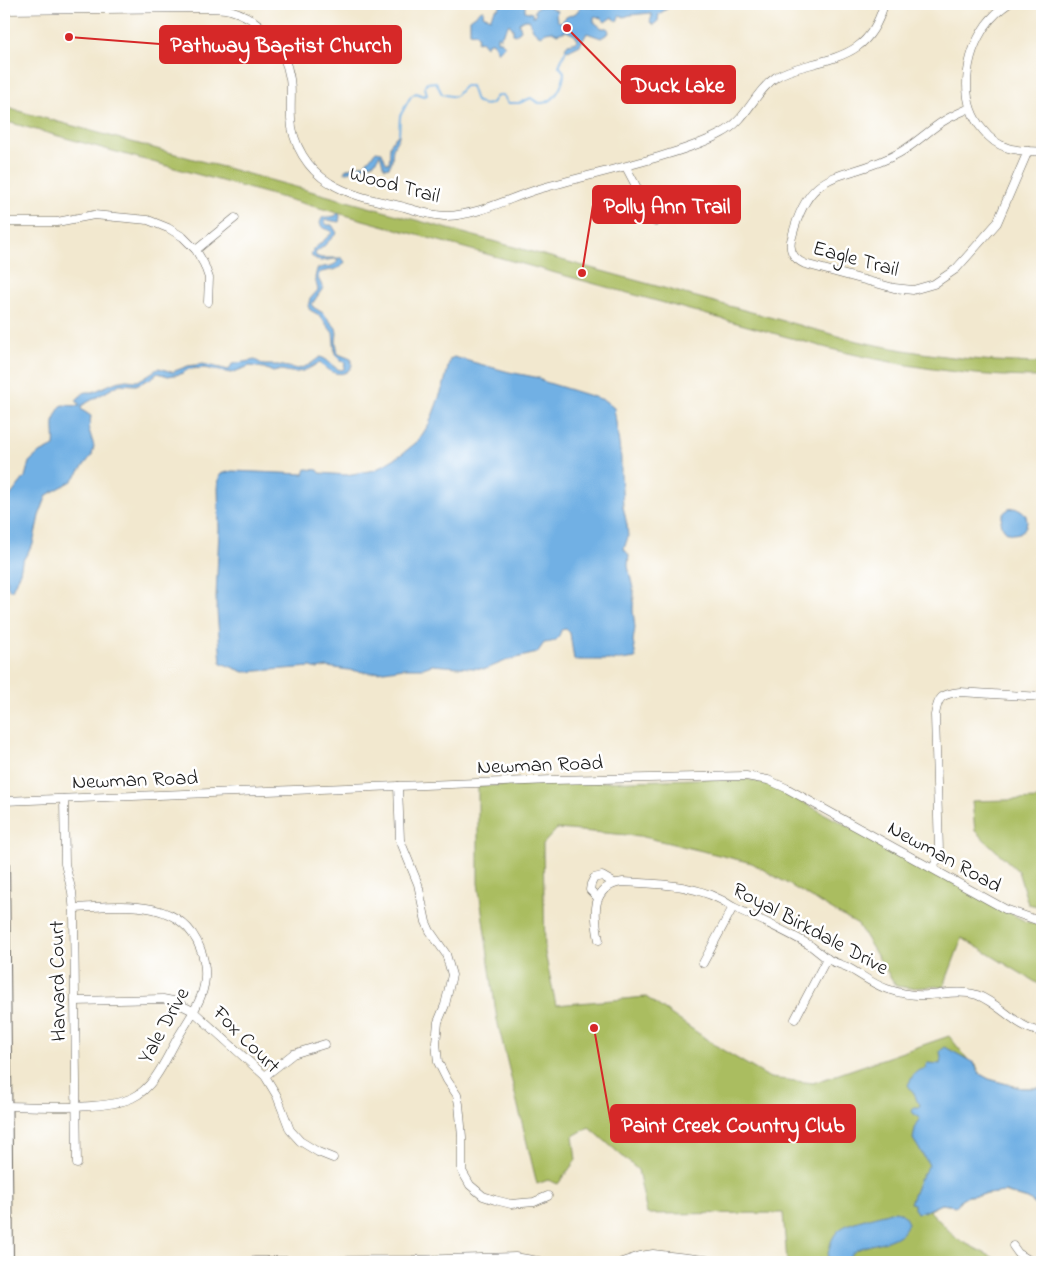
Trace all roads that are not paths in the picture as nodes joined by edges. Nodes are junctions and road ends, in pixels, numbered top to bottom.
1 (884, 4) edge
2 (1008, 4) edge
3 (162, 6) edge
4 (4, 10) edge
5 (970, 108) junction
6 (1028, 151) junction
7 (1042, 152) edge
8 (626, 167) junction
9 (235, 218) dead end
10 (4, 222) edge
11 (655, 222) dead end
12 (196, 250) junction
13 (208, 302) dead end
14 (1042, 697) edge
15 (398, 786) junction
16 (64, 799) junction
17 (4, 801) edge
18 (4, 858) edge
19 (933, 868) junction
20 (614, 883) junction
21 (598, 898) junction
22 (4, 900) edge
23 (733, 907) junction
24 (74, 908) junction
25 (1042, 922) edge
26 (599, 940) dead end
27 (827, 958) junction
28 (703, 963) dead end
29 (75, 1001) junction
30 (5, 1002) edge
31 (193, 1011) junction
32 (795, 1019) dead end
33 (1042, 1032) edge
34 (325, 1044) dead end
35 (264, 1076) junction
36 (5, 1106) edge
37 (76, 1106) junction
38 (332, 1158) dead end
39 (77, 1164) dead end
40 (548, 1196) dead end
41 (6, 1209) edge
42 (1013, 1246) dead end
43 (484, 1260) edge
44 (302, 1261) edge
45 (390, 1261) edge
46 (8, 1262) edge
47 (248, 1262) edge
48 (544, 1262) edge
49 (622, 1262) edge
50 (722, 1262) edge
51 (1032, 1262) edge

1 - 8 street, Wood Trail
2 - 5 street
3 - 4 street, Wood Trail
3 - 8 street, Wood Trail
5 - 6 street
5 - 6 street, Eagle Trail
6 - 7 street
8 - 11 street
9 - 12 street
10 - 12 street
12 - 13 street
14 - 19 street
15 - 16 street, Newman Road
15 - 19 street, Newman Road
15 - 40 street
16 - 17 street, Newman Road
16 - 24 street, Harvard Court
18 - 22 street
19 - 25 street, Newman Road
20 - 21 street
20 - 21 street, Royal Birkdale Drive
20 - 23 street, Royal Birkdale Drive
21 - 26 street, Royal Birkdale Drive
22 - 30 street
23 - 27 street, Royal Birkdale Drive
23 - 28 street
24 - 29 street, Harvard Court
24 - 31 street, Yale Drive
27 - 32 street
27 - 33 street, Royal Birkdale Drive
29 - 31 street, Fox Court
29 - 37 street, Harvard Court
30 - 36 street
31 - 35 street, Fox Court
31 - 37 street, Yale Drive
34 - 35 street
35 - 38 street, Fox Court
36 - 37 street, Yale Drive
36 - 41 street
37 - 39 street, Harvard Court
41 - 46 street
42 - 51 street
43 - 45 street
43 - 48 street
44 - 45 street
44 - 47 street
49 - 50 street

